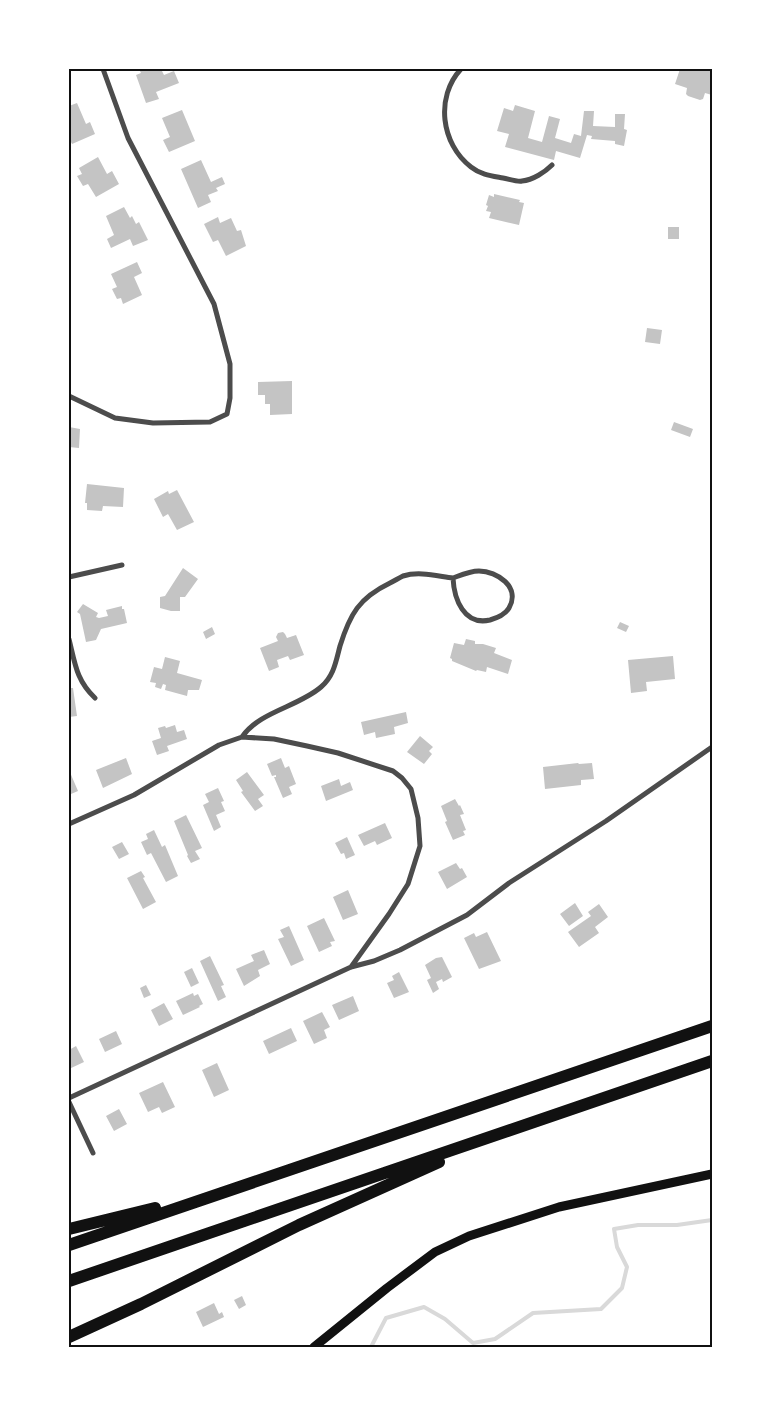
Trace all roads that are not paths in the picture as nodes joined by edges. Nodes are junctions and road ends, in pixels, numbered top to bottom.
1 (103, 69) edge
2 (461, 69) edge
3 (552, 165) dead end
4 (69, 396) edge
5 (122, 565) dead end
6 (69, 578) edge
7 (453, 578) junction
8 (69, 639) edge
9 (95, 698) dead end
10 (242, 738) junction
11 (712, 747) edge
12 (69, 824) edge
13 (351, 967) junction
14 (712, 1026) edge
15 (712, 1061) edge
16 (69, 1098) edge
17 (69, 1102) edge
18 (512, 1129) junction
19 (93, 1153) dead end
20 (712, 1174) edge
21 (218, 1194) junction
22 (69, 1229) edge
23 (69, 1245) edge
24 (69, 1280) edge
25 (69, 1337) edge
26 (314, 1347) edge

1 - 4 street
2 - 3 street
5 - 6 street
7 - 7 street
7 - 10 street
8 - 9 street
10 - 12 street
10 - 13 street
11 - 13 street
13 - 16 street
14 - 21 highway
15 - 18 highway
17 - 19 street
18 - 24 highway
18 - 25 highway
20 - 26 main road
21 - 22 highway
21 - 23 highway

